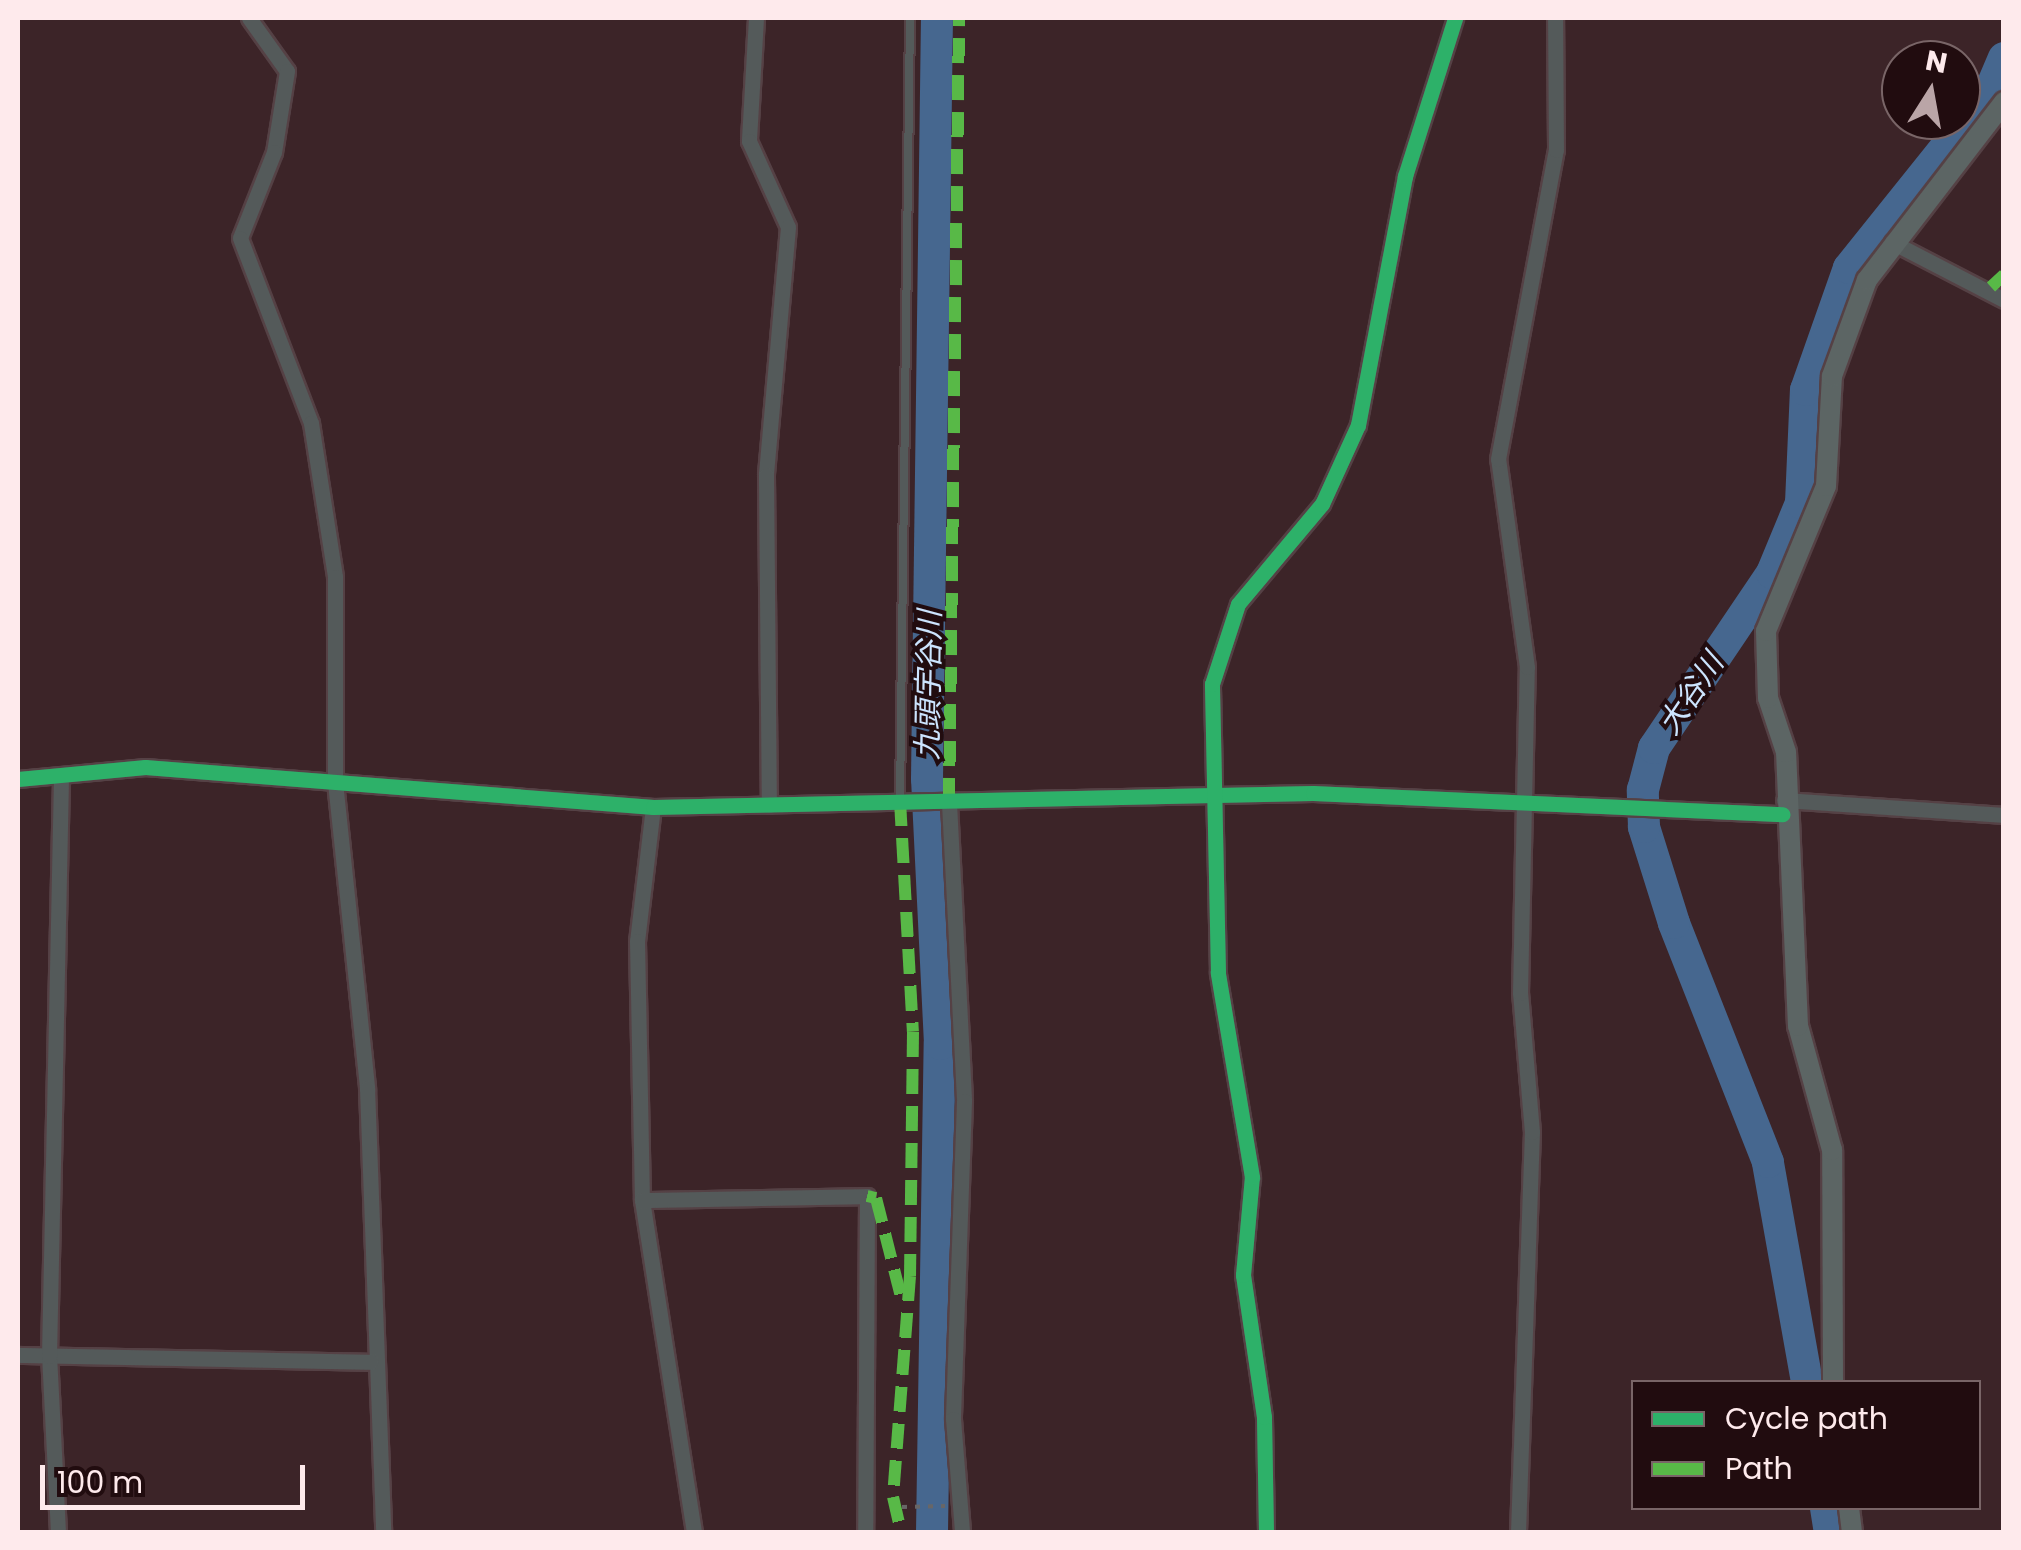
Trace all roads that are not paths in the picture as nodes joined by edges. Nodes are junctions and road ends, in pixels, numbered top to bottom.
1 (249, 18) edge
2 (756, 18) edge
3 (910, 18) edge
4 (1455, 18) edge
5 (1556, 18) edge
6 (2004, 102) edge
7 (1892, 242) junction
8 (2004, 300) edge
9 (18, 779) edge
10 (61, 779) junction
11 (335, 782) junction
12 (1215, 796) junction
13 (902, 802) junction
14 (947, 802) junction
15 (1520, 803) junction
16 (770, 806) junction
17 (1783, 807) junction
18 (653, 808) junction
19 (2004, 815) edge
20 (642, 1200) junction
21 (18, 1355) edge
22 (49, 1356) junction
23 (370, 1362) junction
24 (1833, 1380) edge
25 (58, 1532) edge
26 (383, 1532) edge
27 (694, 1532) edge
28 (864, 1532) edge
29 (962, 1532) edge
30 (1266, 1532) edge
31 (1518, 1532) edge

1 - 11 street
2 - 16 street
3 - 13 lane
4 - 12 street
5 - 15 street
6 - 7 street
7 - 8 street
7 - 17 street
9 - 10 street
10 - 11 street
10 - 22 street
11 - 18 street
11 - 23 street
12 - 14 street
12 - 15 street
12 - 30 street
13 - 14 street
13 - 16 street
14 - 29 street
15 - 17 street
15 - 31 street
16 - 18 street
17 - 19 street
17 - 24 street
18 - 20 street
20 - 27 street
20 - 28 street
21 - 22 street
22 - 23 street
22 - 25 street
23 - 26 street

